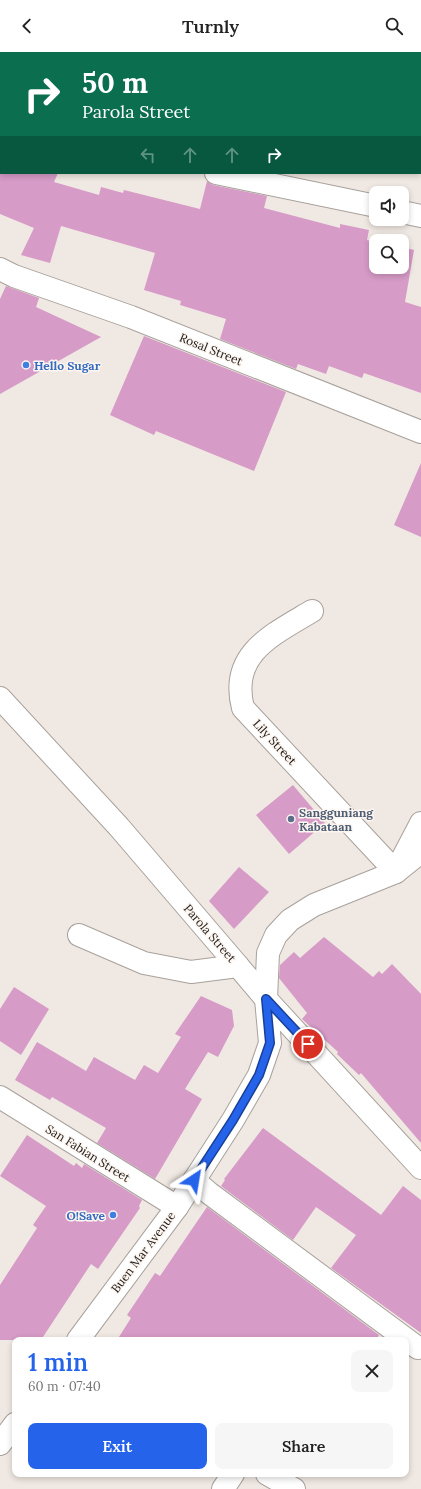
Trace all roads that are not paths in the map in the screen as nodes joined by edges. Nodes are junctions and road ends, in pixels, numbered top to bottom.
1 (221, 174) edge
2 (369, 205) edge
3 (409, 213) edge
4 (421, 216) edge
5 (0, 269) edge
6 (421, 432) edge
7 (312, 611) dead end
8 (0, 698) edge
9 (421, 824) edge
10 (421, 852) edge
11 (396, 872) junction
12 (79, 935) dead end
13 (238, 966) junction
14 (266, 999) junction
15 (2, 1103) edge
16 (421, 1168) edge
17 (194, 1180) junction
18 (177, 1207) junction
19 (80, 1337) edge
20 (403, 1337) edge
21 (409, 1341) edge
22 (418, 1348) dead end
23 (12, 1428) edge
24 (0, 1444) edge
25 (231, 1477) edge
26 (272, 1477) edge
27 (222, 1489) edge
28 (294, 1489) edge

1 - 2 street
3 - 4 street
5 - 6 street, Rosal Street
7 - 11 street, Lily Street
8 - 13 street, Parola Street
9 - 11 street
10 - 11 street, Buen Mar Avenue
11 - 14 street, Buen Mar Avenue
12 - 13 street
13 - 14 street, Parola Street
14 - 16 street, Parola Street
14 - 17 street, Buen Mar Avenue
15 - 18 street, San Fabian Street
17 - 18 street, Buen Mar Avenue
17 - 20 street
18 - 19 street, Buen Mar Avenue
21 - 22 street
23 - 24 street
25 - 27 street
26 - 28 street

